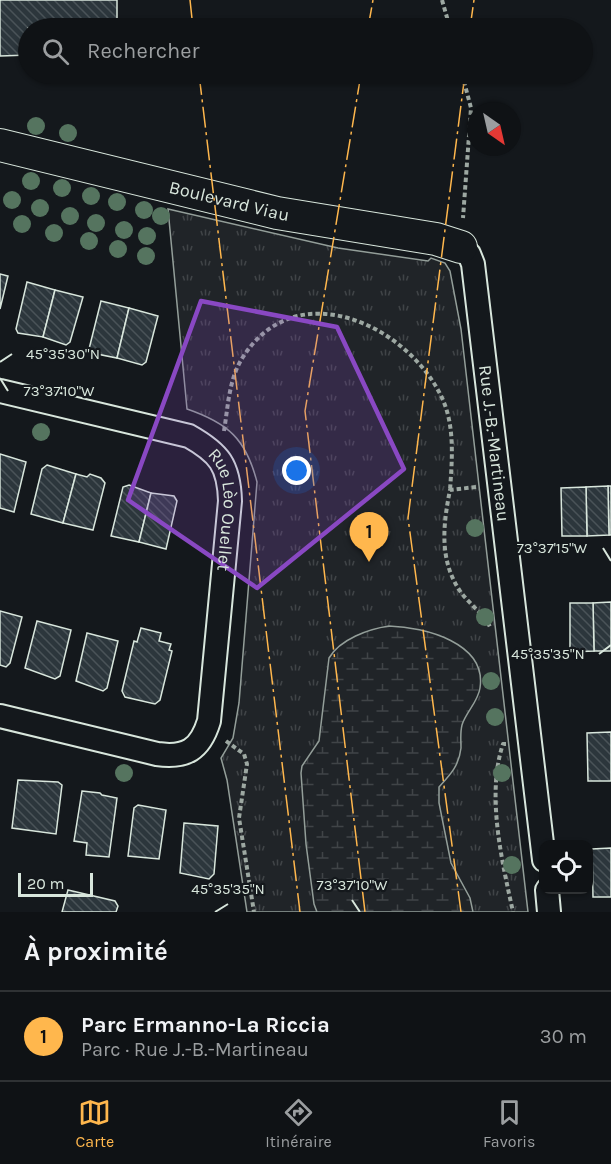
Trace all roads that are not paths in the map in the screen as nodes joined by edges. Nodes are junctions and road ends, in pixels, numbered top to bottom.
1 (0, 145) edge
2 (461, 247) joint
3 (0, 391) edge
4 (0, 716) edge
5 (541, 840) edge
6 (547, 894) edge
7 (549, 912) edge

1 - 2 street, Boulevard Viau
2 - 5 street, Rue J.-B.-Martineau
3 - 4 street, Rue Lèo Ouellet
6 - 7 street

